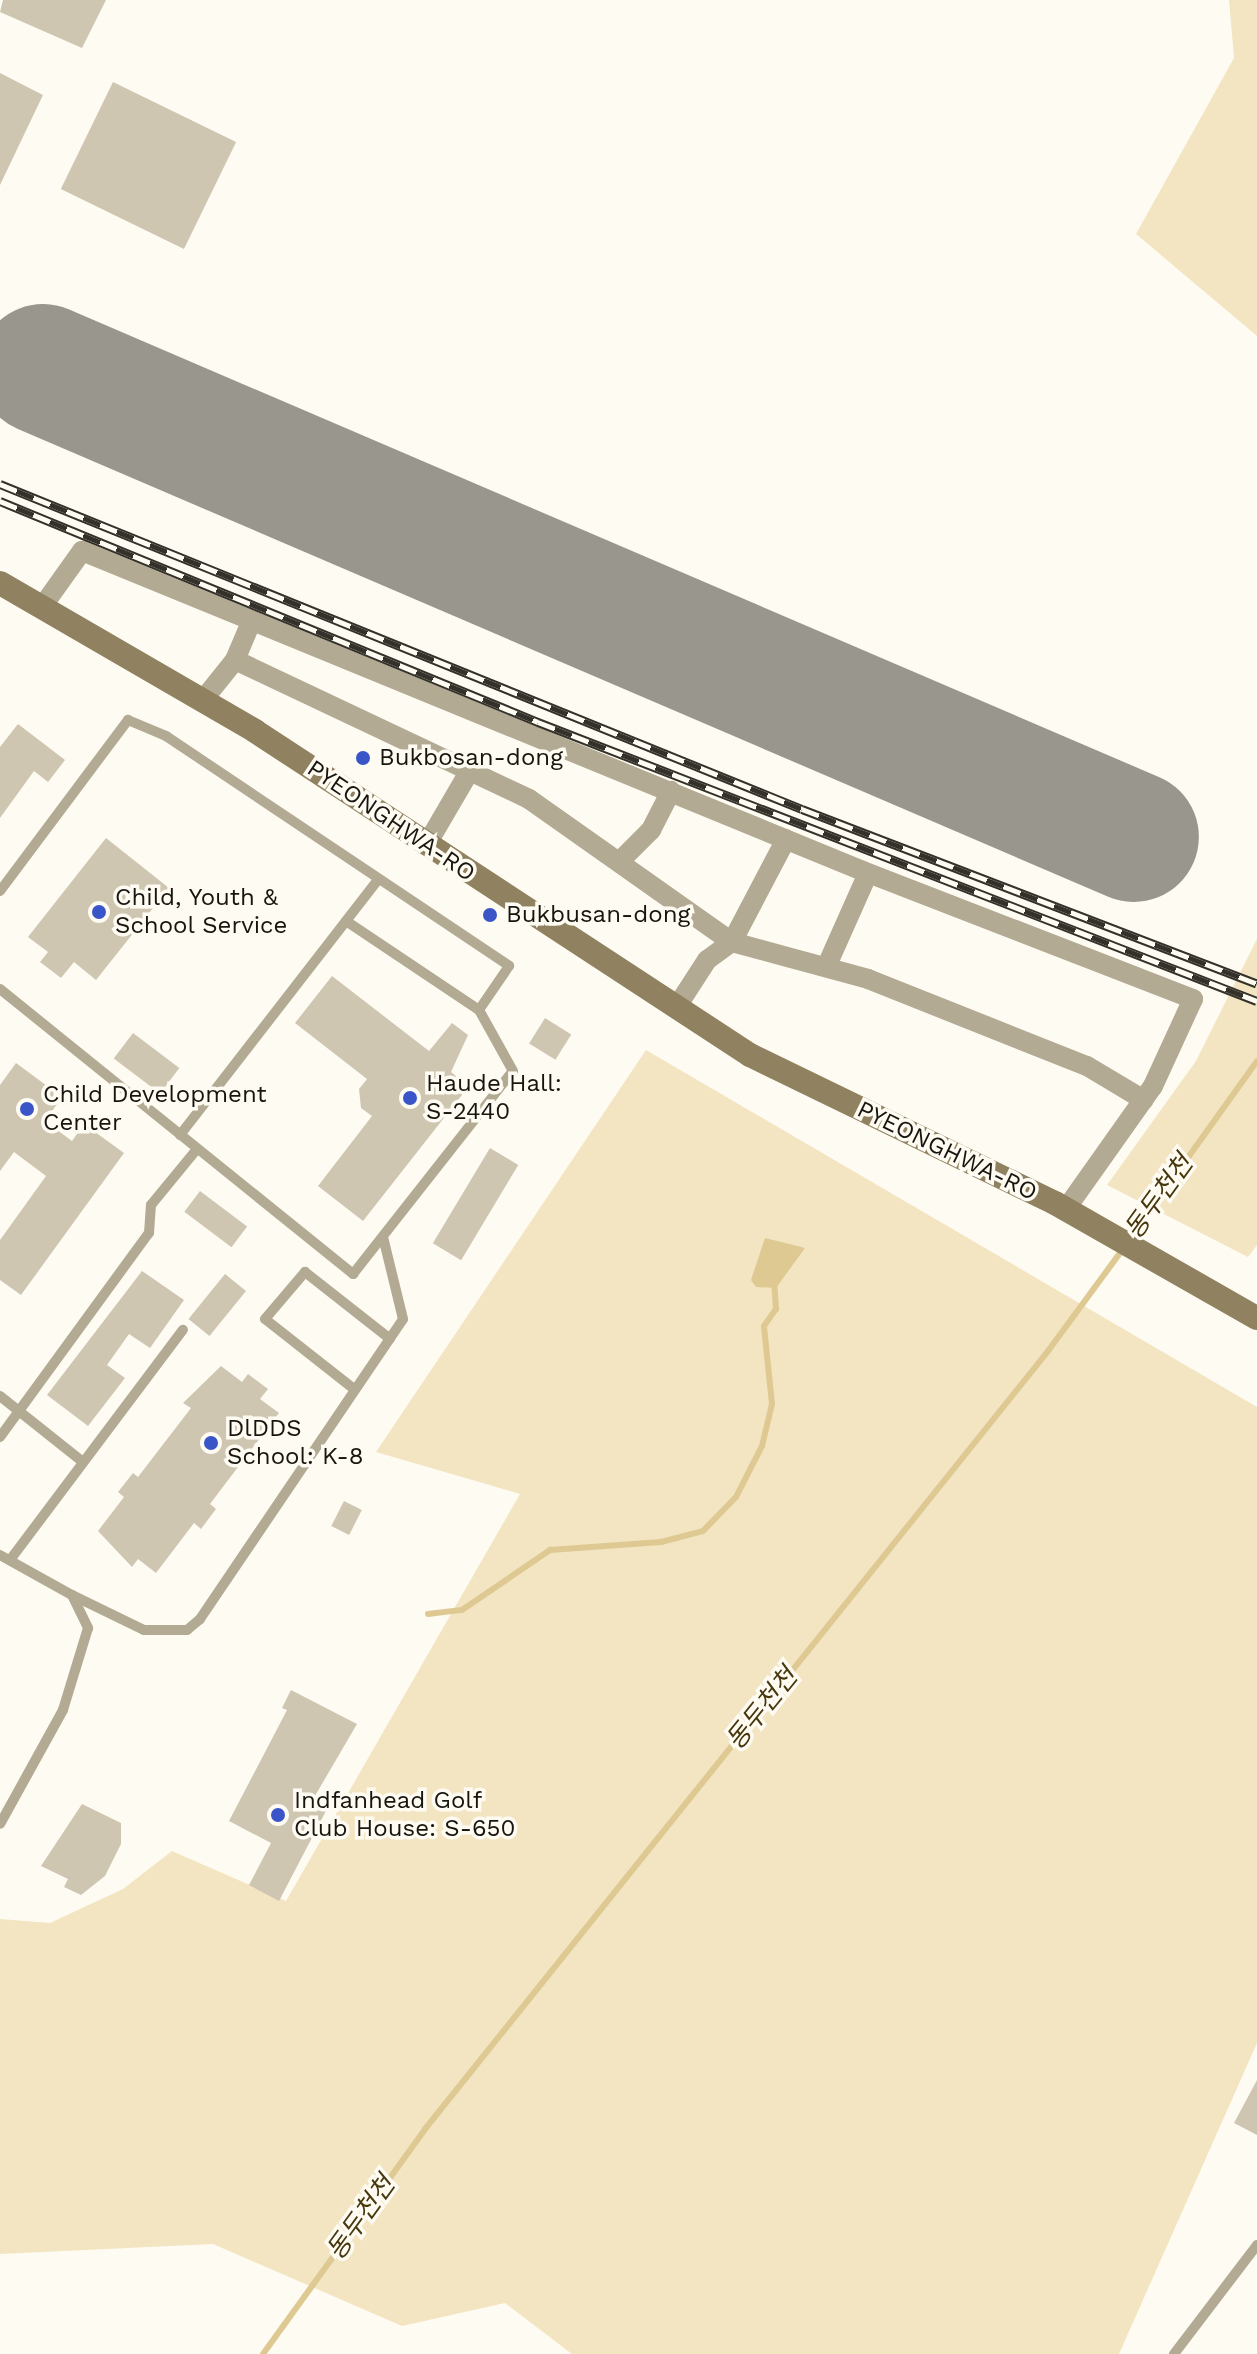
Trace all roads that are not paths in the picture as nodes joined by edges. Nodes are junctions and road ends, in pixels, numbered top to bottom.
1 (0, 583) edge
2 (42, 607) junction
3 (252, 620) junction
4 (235, 660) junction
5 (203, 700) junction
6 (472, 767) junction
7 (671, 791) junction
8 (786, 839) junction
9 (427, 844) junction
10 (620, 861) junction
11 (868, 873) junction
12 (376, 882) junction
13 (0, 891) edge
14 (346, 921) junction
15 (732, 942) junction
16 (828, 963) junction
17 (0, 989) edge
18 (676, 1008) junction
19 (479, 1010) junction
20 (1144, 1100) junction
21 (180, 1135) junction
22 (197, 1149) junction
23 (1072, 1213) junction
24 (383, 1237) junction
25 (1257, 1318) edge
26 (183, 1330) dead end
27 (390, 1339) junction
28 (354, 1389) junction
29 (0, 1396) edge
30 (19, 1411) junction
31 (0, 1437) edge
32 (83, 1462) junction
33 (5, 1557) edge
34 (72, 1595) junction
35 (0, 1824) edge
36 (1257, 2245) edge
37 (1174, 2354) edge

1 - 2 main road, PYEONGHWA-RO
2 - 3 street
2 - 5 main road, PYEONGHWA-RO
3 - 4 street
3 - 7 street
4 - 5 street
4 - 6 street
5 - 9 main road, PYEONGHWA-RO
6 - 9 street
6 - 10 street
7 - 8 street
7 - 10 street
8 - 11 street
8 - 15 street
9 - 18 main road, PYEONGHWA-RO
10 - 15 street
11 - 16 street
11 - 20 street
12 - 13 lane
12 - 14 lane
12 - 19 lane
14 - 19 lane
14 - 21 lane
15 - 16 street
15 - 18 street
16 - 20 street
17 - 21 lane
18 - 23 main road, PYEONGHWA-RO
19 - 24 lane
20 - 23 street
21 - 22 lane
22 - 24 lane
22 - 30 lane
23 - 25 main road, PYEONGHWA-RO
24 - 27 lane
26 - 32 lane
27 - 28 lane
27 - 28 lane
28 - 34 lane
29 - 30 lane
30 - 31 lane
30 - 32 lane
32 - 33 lane
33 - 34 lane
34 - 35 lane
36 - 37 lane

